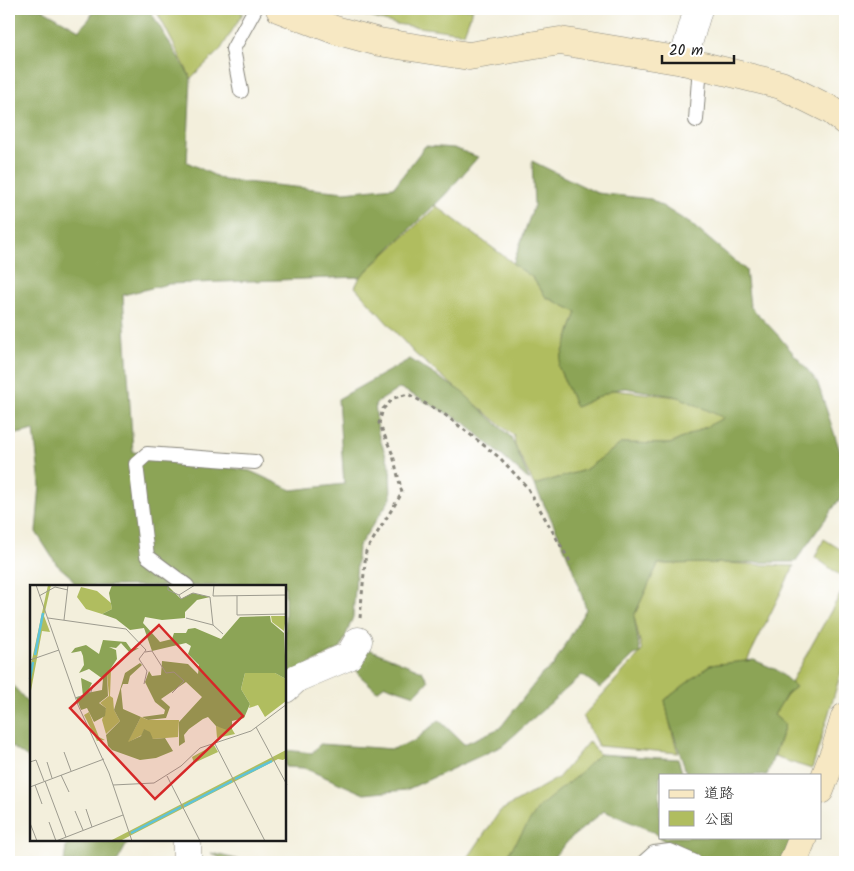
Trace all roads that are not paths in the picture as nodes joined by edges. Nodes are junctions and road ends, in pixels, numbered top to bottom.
1 (254, 9) edge
2 (280, 9) edge
3 (698, 9) edge
4 (692, 63) junction
5 (241, 90) dead end
6 (696, 120) dead end
7 (845, 121) edge
8 (255, 462) dead end
9 (186, 585) edge
10 (358, 641) road end
11 (286, 688) edge
12 (845, 717) edge
13 (822, 785) edge
14 (803, 838) edge
15 (187, 841) edge
16 (187, 862) edge
17 (644, 862) edge
18 (695, 862) edge
19 (793, 862) edge

1 - 5 lane
2 - 4 street
3 - 4 street
4 - 6 lane
4 - 7 street
8 - 9 lane
10 - 11 street
12 - 13 street
14 - 19 street
15 - 16 street
17 - 18 lane

